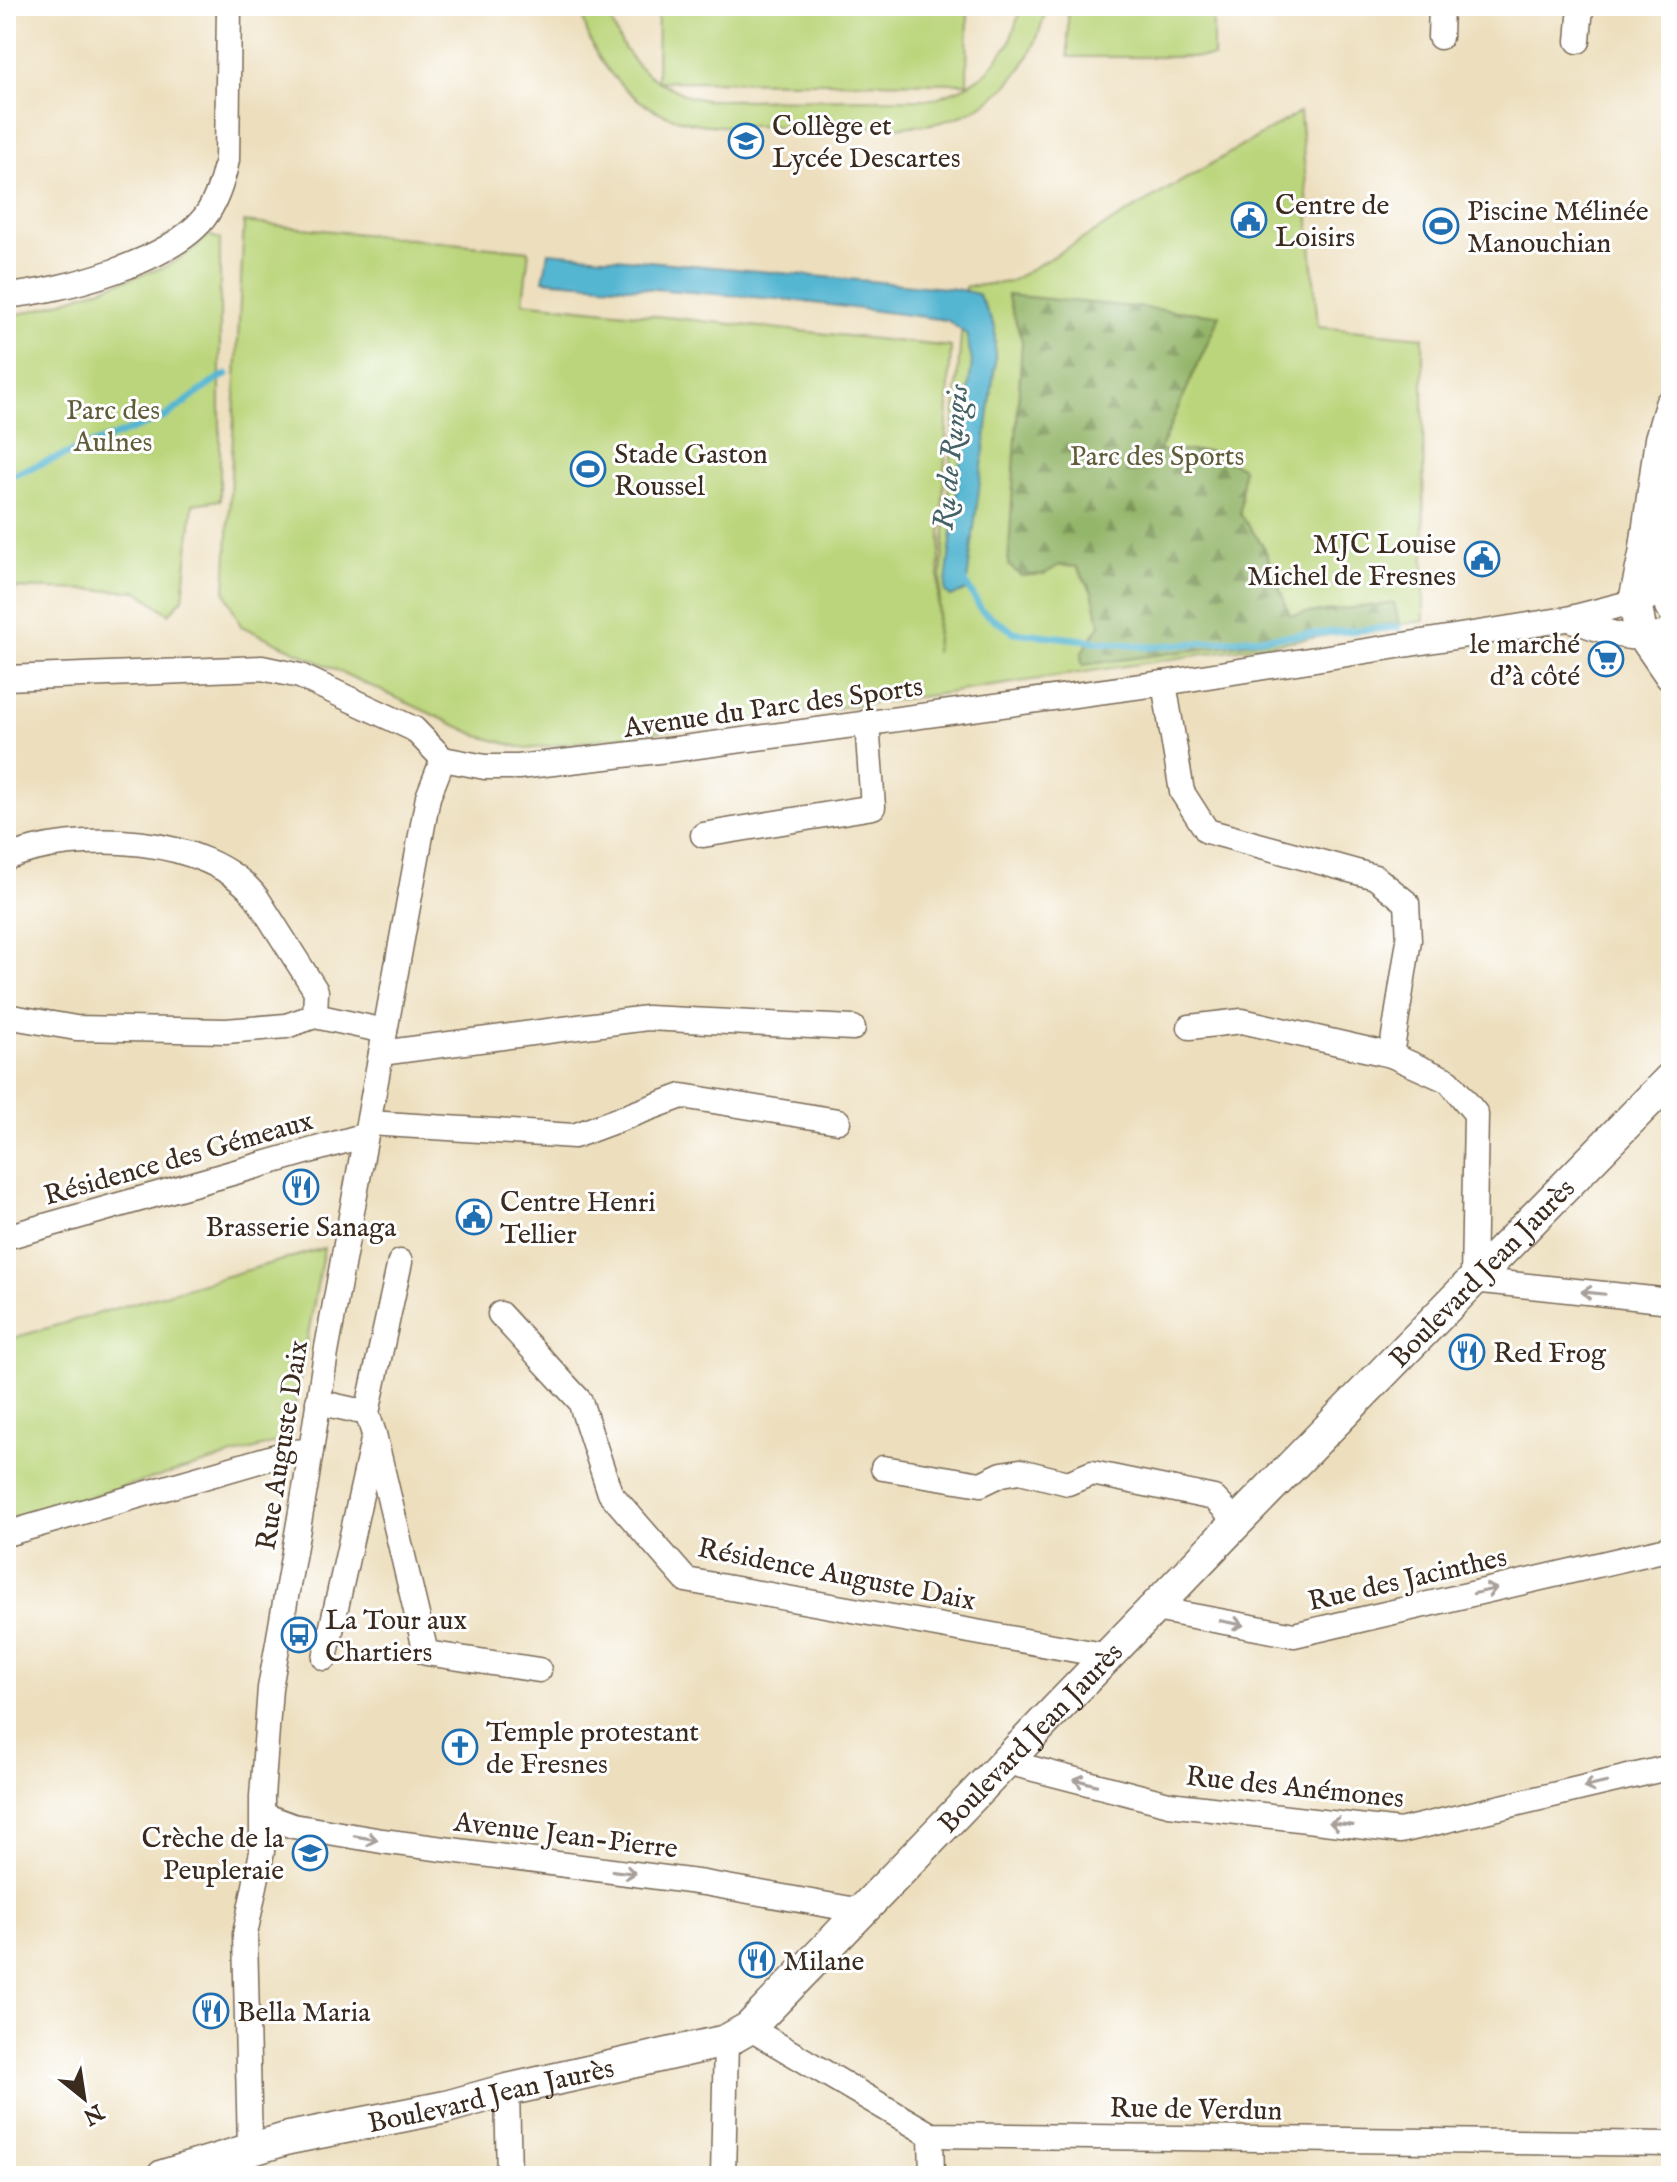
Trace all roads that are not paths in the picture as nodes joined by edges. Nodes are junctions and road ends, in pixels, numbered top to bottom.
1 (229, 6) edge
2 (1441, 6) edge
3 (1581, 6) edge
4 (1440, 37) dead end
5 (1578, 41) dead end
6 (6, 296) edge
7 (1671, 405) edge
8 (1671, 496) edge
9 (1635, 601) junction
10 (1671, 606) edge
11 (1567, 619) junction
12 (1657, 633) edge
13 (1671, 675) edge
14 (6, 678) edge
15 (1164, 683) junction
16 (867, 722) junction
17 (443, 759) junction
18 (703, 835) dead end
19 (6, 858) edge
20 (6, 1016) edge
21 (315, 1016) junction
22 (1190, 1027) dead end
23 (853, 1028) dead end
24 (383, 1042) junction
25 (1391, 1055) junction
26 (1671, 1078) edge
27 (838, 1121) dead end
28 (367, 1129) junction
29 (6, 1237) edge
30 (400, 1262) dead end
31 (1473, 1280) junction
32 (1671, 1301) edge
33 (500, 1314) dead end
34 (318, 1402) junction
35 (370, 1423) junction
36 (311, 1451) junction
37 (883, 1468) dead end
38 (1237, 1522) junction
39 (6, 1534) edge
40 (1671, 1548) edge
41 (1155, 1609) junction
42 (1109, 1656) junction
43 (325, 1658) dead end
44 (539, 1670) dead end
45 (1007, 1762) junction
46 (1671, 1767) edge
47 (263, 1815) junction
48 (862, 1911) junction
49 (737, 2034) junction
50 (507, 2090) junction
51 (931, 2135) junction
52 (1671, 2144) edge
53 (250, 2162) edge
54 (163, 2176) edge
55 (509, 2176) edge
56 (723, 2176) edge
57 (932, 2176) edge

1 - 6 street
2 - 4 street
3 - 5 street
7 - 9 street
8 - 10 street
9 - 10 street, Avenue du Parc des Sports
9 - 11 street, Avenue du Parc des Sports
9 - 12 street
11 - 12 street, Avenue du Parc des Sports
11 - 15 street, Avenue du Parc des Sports
12 - 13 street
14 - 17 street
15 - 16 street, Avenue du Parc des Sports
15 - 25 street
16 - 17 street, Avenue du Parc des Sports
16 - 18 street
17 - 24 street, Rue Auguste Daix
19 - 21 street
20 - 21 street
21 - 24 street
22 - 25 street
23 - 24 street
24 - 28 street, Rue Auguste Daix
25 - 31 street
26 - 31 street, Boulevard Jean Jaurès
27 - 28 street, Résidence des Gémeaux
28 - 29 street, Résidence des Gémeaux
28 - 34 street, Rue Auguste Daix
30 - 35 street
32 -> 31 street
31 - 38 street, Boulevard Jean Jaurès
33 - 42 street, Résidence Auguste Daix
34 - 35 street
34 - 36 street, Rue Auguste Daix
35 - 43 street
35 - 44 street
36 - 39 street
36 - 47 street, Rue Auguste Daix
37 - 38 street
38 - 41 street, Boulevard Jean Jaurès
41 -> 40 street, Rue des Jacinthes
41 - 42 street, Boulevard Jean Jaurès
42 - 45 street, Boulevard Jean Jaurès
46 -> 45 street, Rue des Anémones
45 - 48 street, Boulevard Jean Jaurès
47 -> 48 street, Avenue Jean-Pierre
47 - 53 street, Rue Auguste Daix
48 - 49 street, Boulevard Jean Jaurès
49 - 50 street, Boulevard Jean Jaurès
49 - 51 street, Rue de Verdun
49 - 56 street
50 - 53 street, Boulevard Jean Jaurès
50 - 55 street
51 - 52 street, Rue de Verdun
51 - 57 street
53 - 54 street, Boulevard Jean Jaurès

